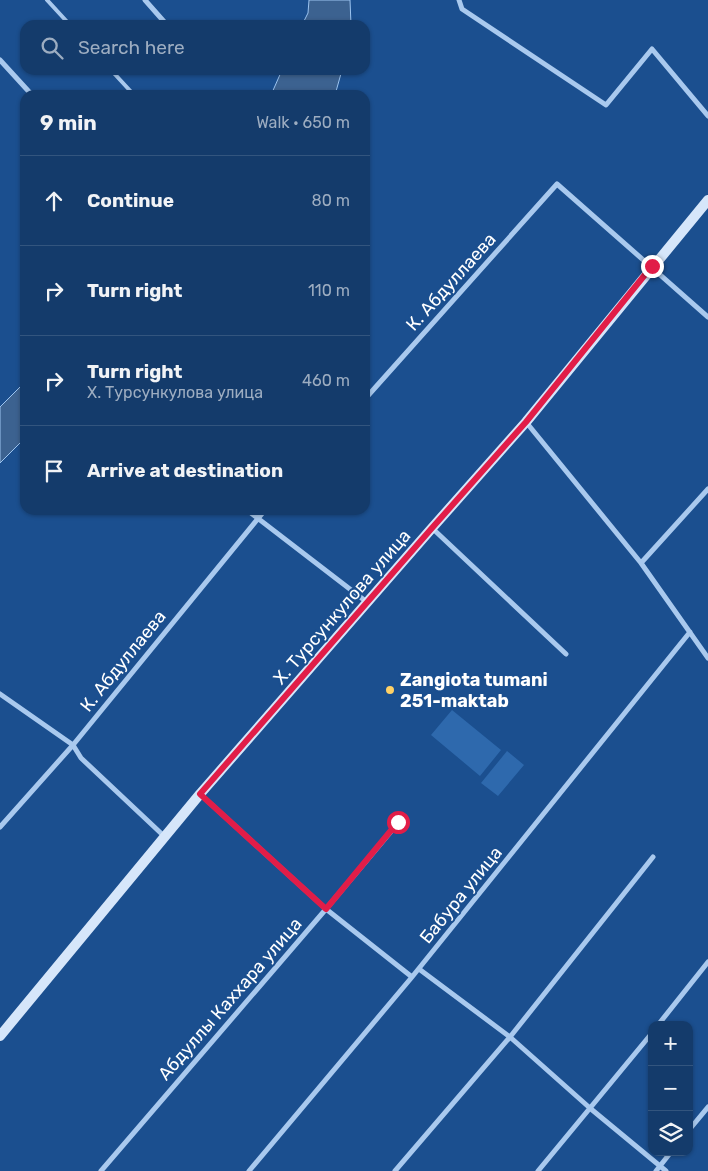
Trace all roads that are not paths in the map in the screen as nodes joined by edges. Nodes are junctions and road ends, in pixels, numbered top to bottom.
1 (47, 0) edge
2 (145, 0) edge
3 (459, 0) edge
4 (65, 20) edge
5 (163, 20) edge
6 (0, 60) edge
7 (116, 75) edge
8 (27, 90) edge
9 (129, 90) edge
10 (708, 116) edge
11 (708, 200) edge
12 (652, 266) junction
13 (708, 317) edge
14 (370, 393) edge
15 (526, 422) junction
16 (708, 488) edge
17 (254, 515) edge
18 (261, 515) edge
19 (259, 518) junction
20 (432, 528) junction
21 (641, 564) junction
22 (368, 602) junction
23 (690, 632) junction
24 (566, 654) dead end
25 (708, 658) edge
26 (0, 694) edge
27 (73, 745) junction
28 (200, 794) junction
29 (398, 822) dead end
30 (0, 828) edge
31 (166, 837) junction
32 (654, 857) dead end
33 (326, 909) junction
34 (708, 962) edge
35 (419, 969) junction
36 (412, 977) junction
37 (661, 1021) edge
38 (0, 1036) edge
39 (510, 1037) junction
40 (648, 1038) edge
41 (708, 1107) edge
42 (591, 1109) junction
43 (693, 1125) edge
44 (668, 1156) edge
45 (660, 1166) junction
46 (101, 1171) edge
47 (249, 1171) edge
48 (395, 1171) edge
49 (538, 1171) edge
50 (656, 1171) edge
51 (666, 1171) edge

1 - 4 lane
2 - 5 street
3 - 10 street
6 - 8 street
7 - 9 lane
11 - 12 street, Х. Турсункулова улица
12 - 13 street
12 - 14 street, К. Абдуллаева
12 - 15 street, Х. Турсункулова улица
15 - 20 street, Х. Турсункулова улица
15 - 21 street
16 - 21 street
17 - 19 street
18 - 19 street, К. Абдуллаева
19 - 22 street
19 - 27 street, К. Абдуллаева
20 - 22 street, Х. Турсункулова улица
20 - 24 street
21 - 23 street
22 - 28 street, Х. Турсункулова улица
23 - 25 street
23 - 35 street, Бабура улица
26 - 27 street
27 - 30 street, К. Абдуллаева
27 - 31 street
28 - 31 street, Х. Турсункулова улица
28 - 33 street
29 - 33 street, Абдуллы Каххара улица
31 - 38 street, Х. Турсункулова улица
32 - 39 street
33 - 36 street
33 - 46 street, Абдуллы Каххара улица
34 - 37 street
35 - 36 street, Бабура улица
35 - 39 street
36 - 47 street, Бабура улица
39 - 42 street
39 - 48 street
40 - 42 street
41 - 43 street
42 - 45 street
42 - 49 street
44 - 45 street
45 - 50 street
45 - 51 street

